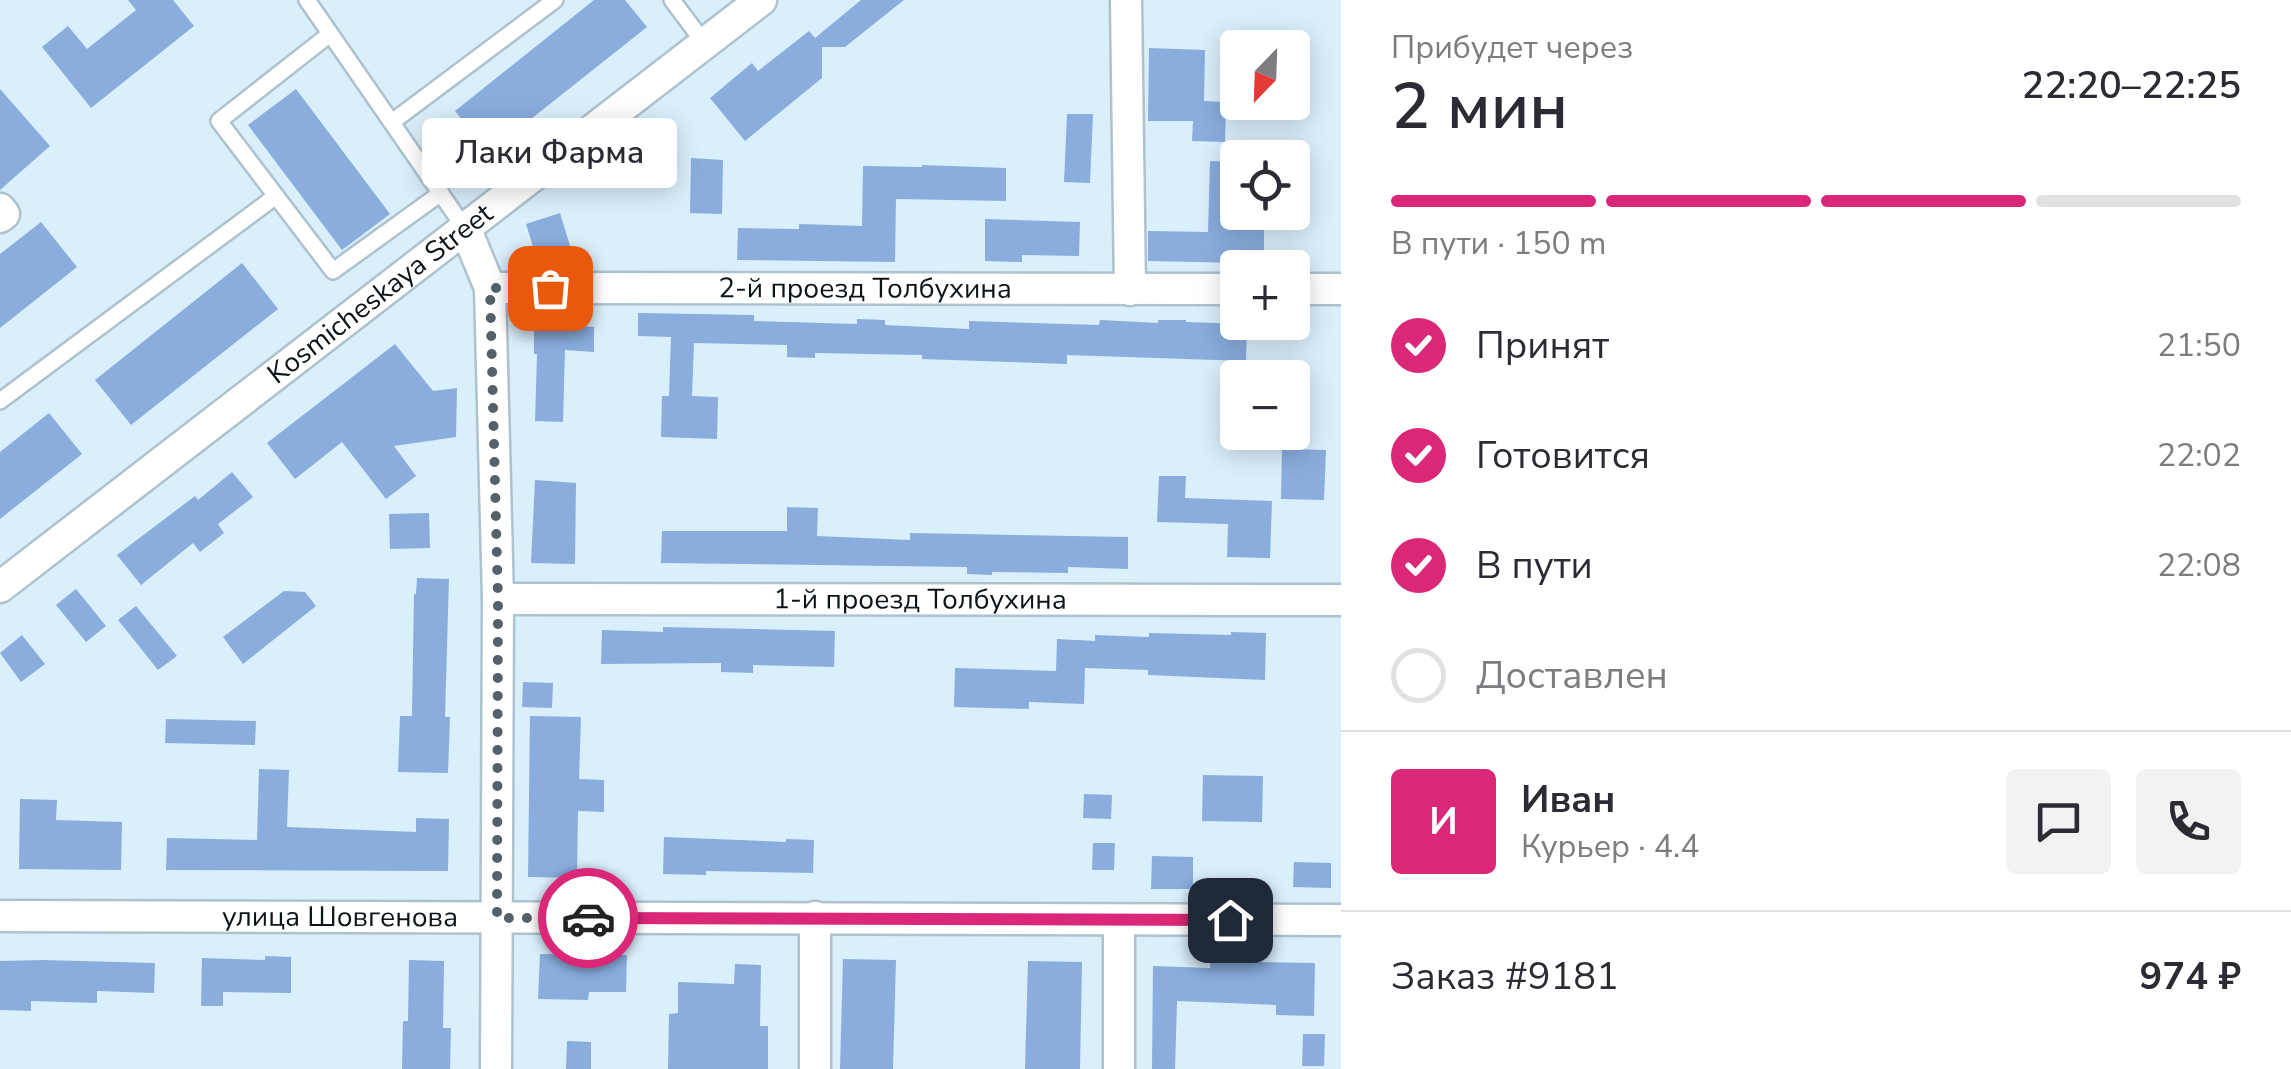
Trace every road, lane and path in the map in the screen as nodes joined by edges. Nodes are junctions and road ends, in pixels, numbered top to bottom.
1 (307, 0) edge
2 (555, 0) edge
3 (672, 0) edge
4 (761, 0) edge
5 (1126, 0) edge
6 (330, 34) junction
7 (705, 44) junction
8 (392, 122) junction
9 (440, 193) junction
10 (276, 196) junction
11 (466, 230) junction
12 (490, 288) junction
13 (1310, 289) edge
14 (1341, 289) edge
15 (1130, 290) junction
16 (1220, 290) edge
17 (0, 402) edge
18 (0, 586) edge
19 (498, 599) junction
20 (1341, 600) edge
21 (0, 916) edge
22 (815, 917) junction
23 (497, 918) junction
24 (1341, 920) edge
25 (1119, 921) junction
26 (496, 1069) edge
27 (815, 1069) edge
28 (1119, 1069) edge

1 - 6 lane
2 - 8 lane
3 - 7 lane
4 - 7 street, Kosmicheskaya Street
5 - 15 street
6 - 8 lane
6 - 10 lane
7 - 11 street, Kosmicheskaya Street
8 - 9 lane
9 - 10 lane
9 - 11 lane
10 - 17 lane
11 - 12 street
11 - 18 street, Kosmicheskaya Street
12 - 15 street, 2-й проезд Толбухина
12 - 19 street
13 - 14 street
15 - 16 street, 2-й проезд Толбухина
19 - 20 street, 1-й проезд Толбухина
19 - 23 street
21 - 23 street, улица Шовгенова
22 - 23 street, улица Шовгенова
22 - 25 street, улица Шовгенова
22 - 27 street
23 - 26 street
24 - 25 street, улица Шовгенова
25 - 28 street

